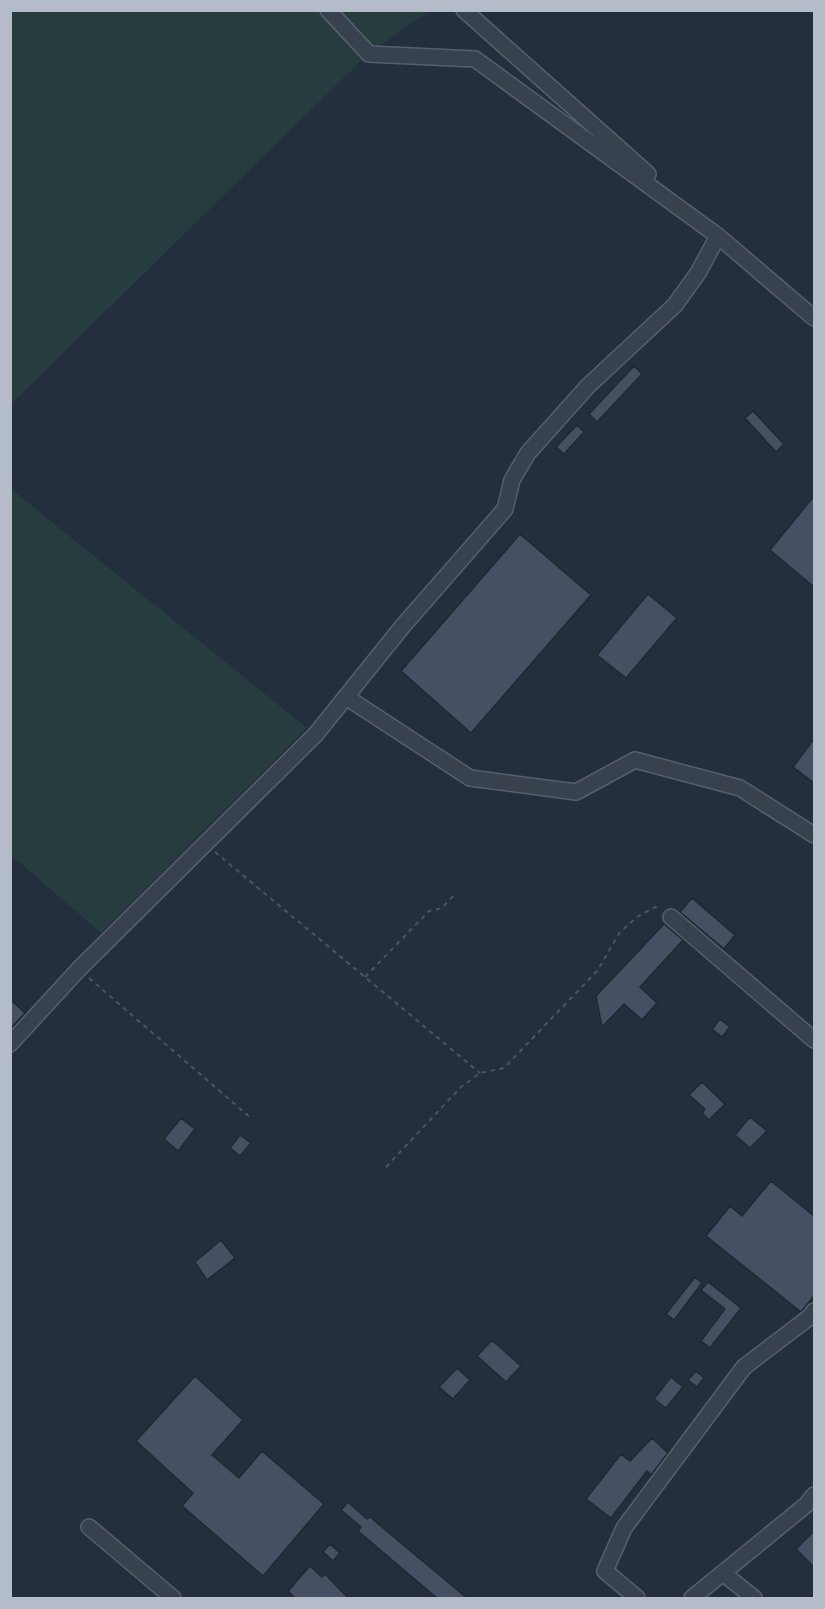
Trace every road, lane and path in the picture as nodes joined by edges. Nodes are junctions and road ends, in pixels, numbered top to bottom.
1 (328, 10) edge
2 (464, 10) edge
3 (716, 235) junction
4 (814, 318) edge
5 (346, 697) junction
6 (814, 835) edge
7 (205, 844) junction
8 (456, 893) dead end
9 (670, 917) joint
10 (79, 969) junction
11 (365, 977) junction
12 (814, 1040) edge
13 (10, 1044) edge
14 (480, 1073) junction
15 (252, 1119) dead end
16 (386, 1167) dead end
17 (814, 1311) edge
18 (812, 1504) edge
19 (89, 1527) dead end
20 (724, 1574) junction
21 (173, 1599) edge
22 (637, 1599) edge
23 (692, 1599) edge
24 (754, 1599) edge

1 - 3 street
2 - 3 street
3 - 4 street
3 - 5 street
5 - 6 street
5 - 7 street
7 - 10 street
7 - 11 path
8 - 11 path
9 - 12 street
9 - 14 path
10 - 13 street
10 - 15 path
11 - 14 path
14 - 16 path
17 - 22 street
18 - 20 street
19 - 21 street
20 - 23 street
20 - 24 street

